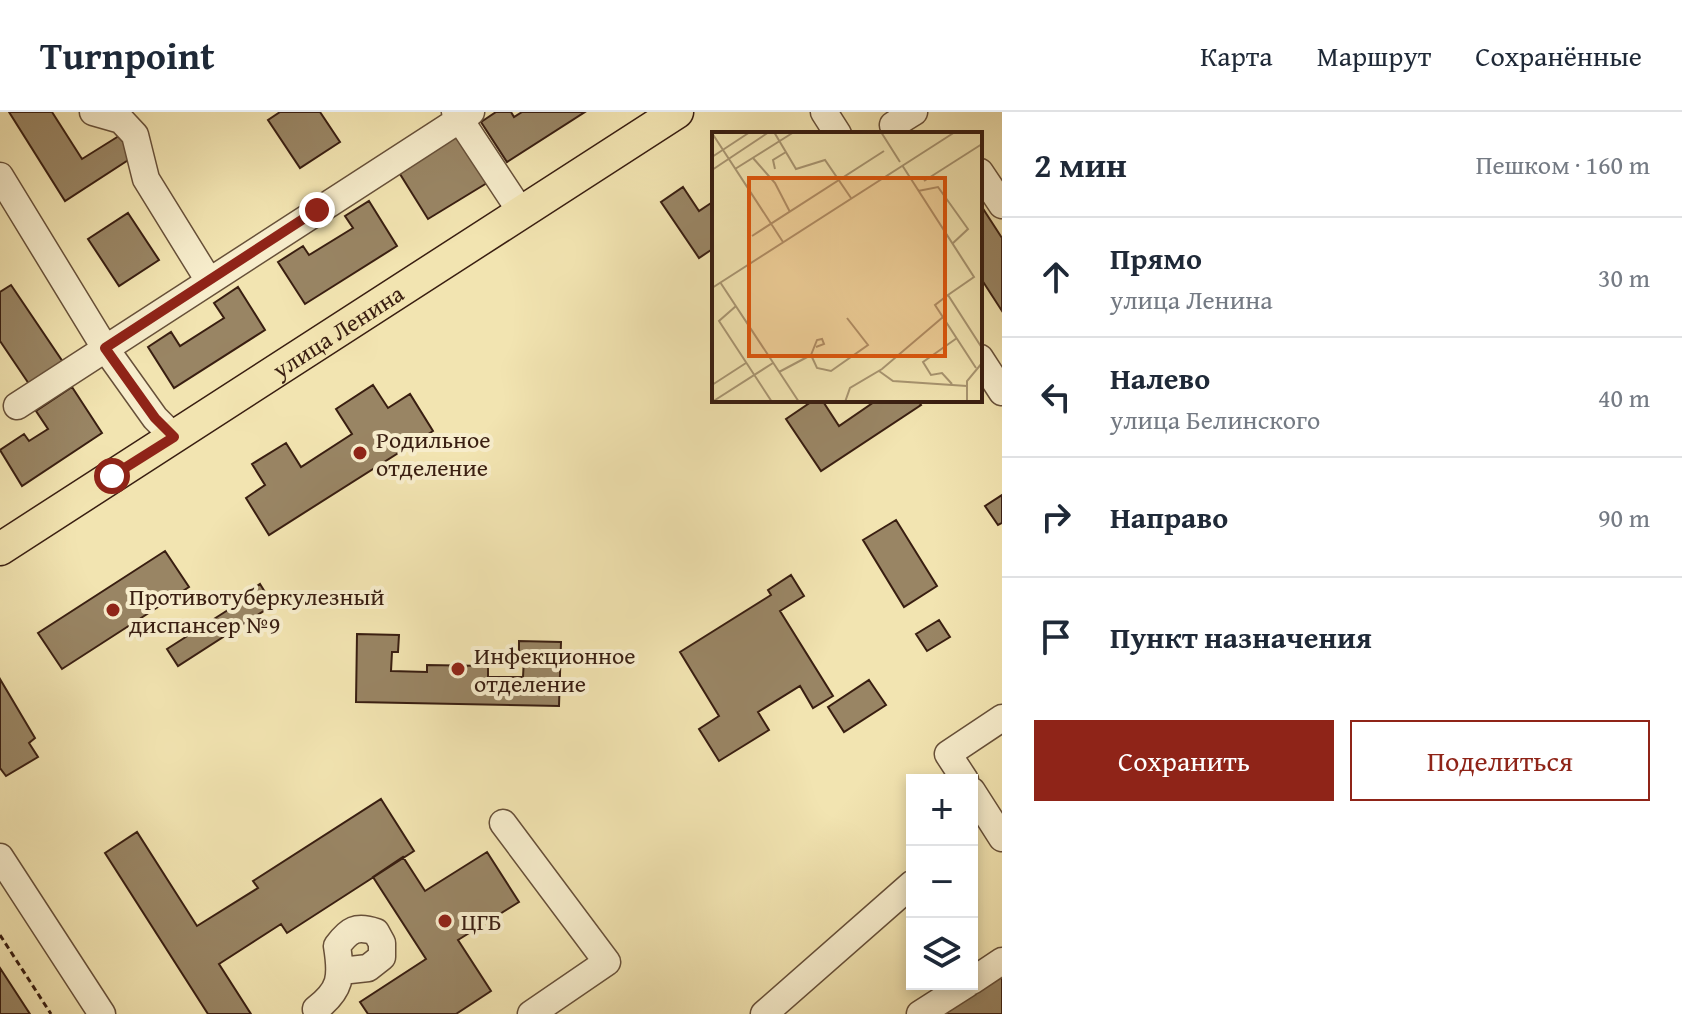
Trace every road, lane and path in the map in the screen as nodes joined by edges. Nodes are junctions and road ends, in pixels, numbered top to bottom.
1 (93, 112) edge
2 (677, 112) edge
3 (824, 112) edge
4 (462, 114) edge
5 (837, 132) edge
6 (982, 175) edge
7 (0, 176) edge
8 (1002, 205) edge
9 (521, 212) junction
10 (209, 281) junction
11 (105, 348) junction
12 (982, 361) edge
13 (1002, 392) edge
14 (17, 406) dead end
15 (174, 437) junction
16 (0, 549) edge
17 (1002, 718) edge
18 (961, 774) edge
19 (978, 806) edge
20 (503, 823) dead end
21 (987, 828) edge
22 (0, 857) edge
23 (906, 889) edge
24 (0, 935) edge
25 (1002, 961) edge
26 (341, 971) dead end
27 (978, 977) edge
28 (958, 990) edge
29 (313, 1012) edge
30 (51, 1014) edge
31 (102, 1014) edge
32 (531, 1014) edge
33 (764, 1014) edge
34 (920, 1014) edge

1 - 10 street
2 - 9 main road, улица Ленина
3 - 5 street
4 - 9 street
4 - 10 street
6 - 8 street
7 - 11 street
9 - 15 main road, улица Ленина
10 - 11 street
11 - 14 street
11 - 15 street
12 - 13 street
15 - 16 main road, улица Ленина
17 - 18 street
19 - 21 street
20 - 32 street
22 - 31 street
23 - 33 street
24 - 30 path
25 - 27 street
26 - 29 street
28 - 34 street

